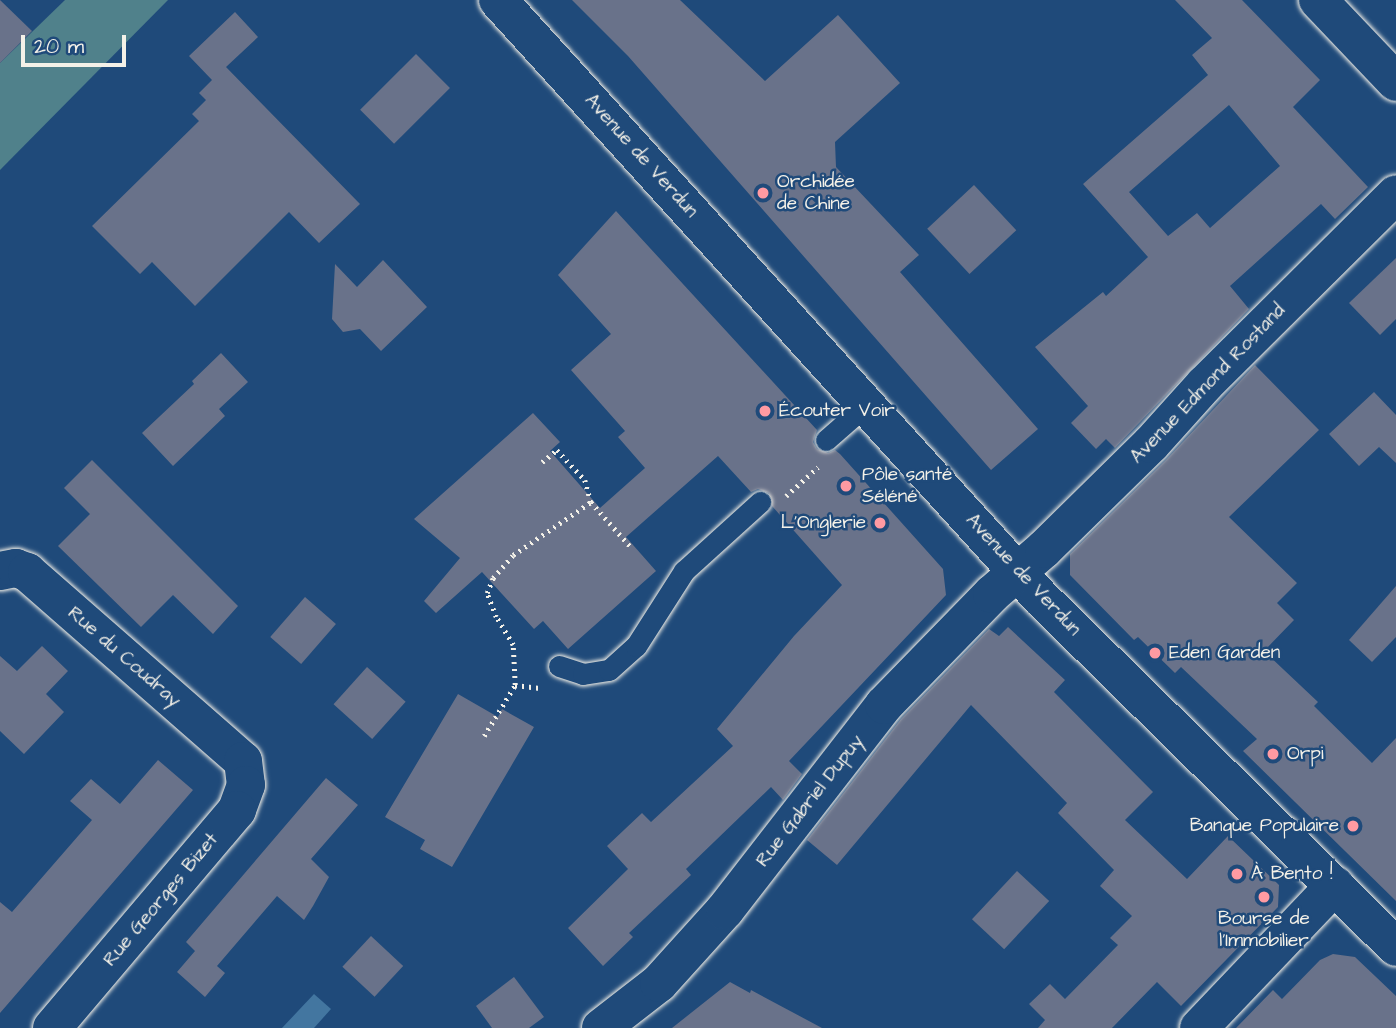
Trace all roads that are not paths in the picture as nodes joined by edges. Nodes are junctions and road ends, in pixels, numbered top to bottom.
1 (498, 0) edge
2 (1318, 0) edge
3 (1396, 82) edge
4 (1396, 194) edge
5 (866, 405) junction
6 (826, 440) dead end
7 (760, 502) dead end
8 (0, 571) edge
9 (1017, 572) junction
10 (559, 666) dead end
11 (243, 761) joint
12 (1335, 884) junction
13 (1396, 947) edge
14 (52, 1028) edge
15 (601, 1028) edge
16 (1199, 1028) edge

1 - 5 street, Avenue de Verdun
2 - 3 street
4 - 9 street, Avenue Edmond Rostand
5 - 6 lane
5 - 9 street, Avenue de Verdun
7 - 10 lane
8 - 11 street, Rue du Coudray
9 - 12 street, Avenue de Verdun
9 - 15 street, Rue Gabriel Dupuy
11 - 14 street, Rue Georges Bizet
12 - 13 street, Avenue de Verdun
12 - 16 street

